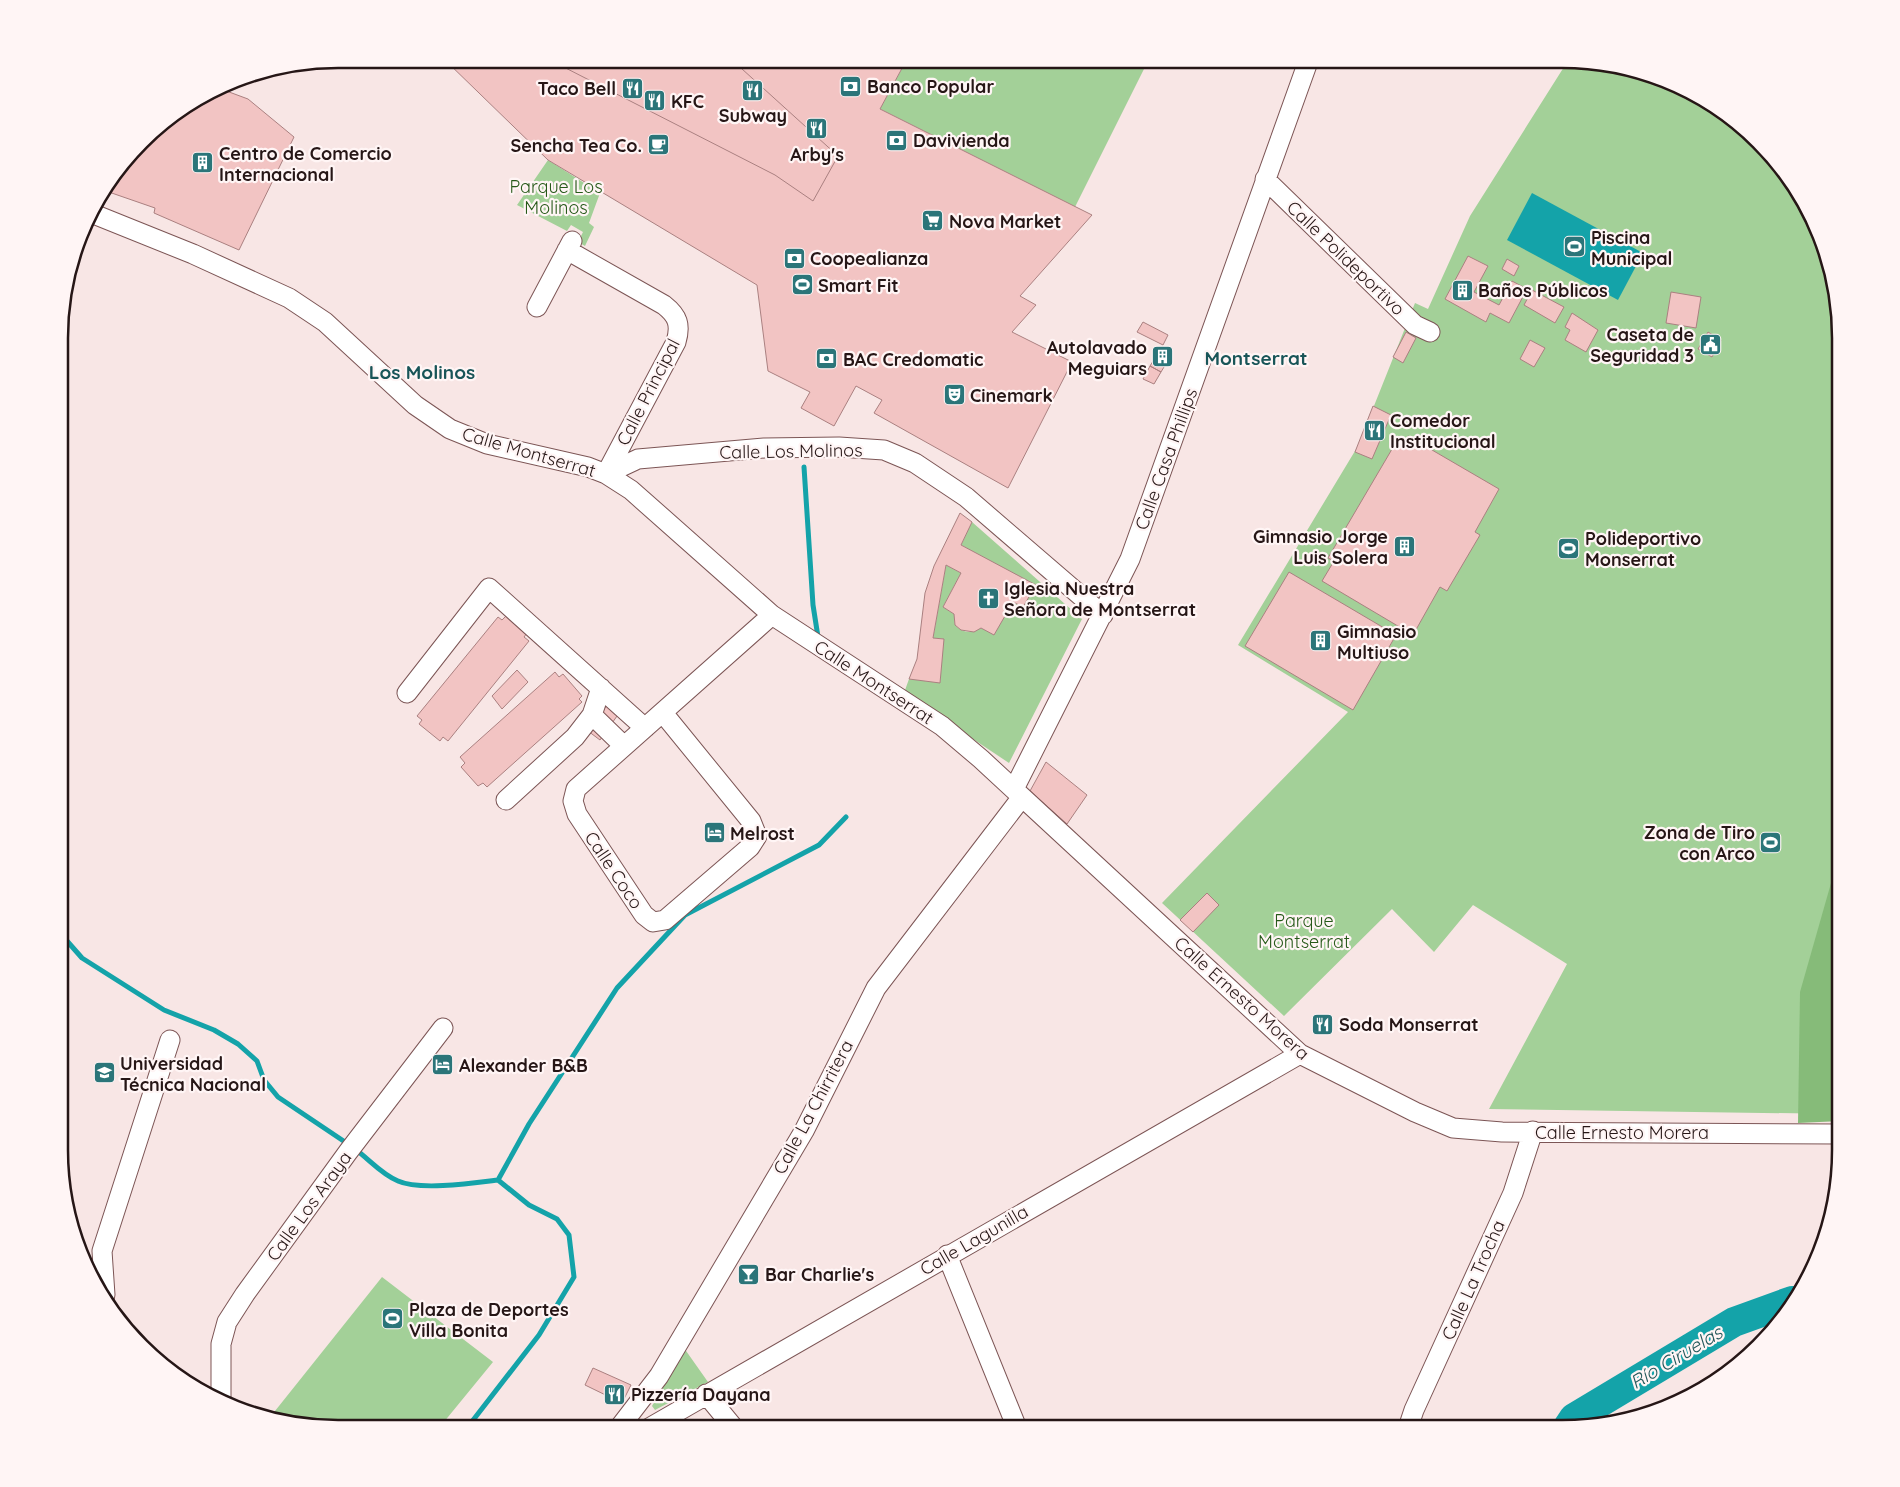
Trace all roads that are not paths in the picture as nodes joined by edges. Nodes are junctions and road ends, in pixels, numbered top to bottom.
1 (1306, 68) edge
2 (1265, 179) junction
3 (97, 215) edge
4 (537, 307) dead end
5 (1430, 332) dead end
6 (606, 474) junction
7 (772, 615) junction
8 (1103, 615) junction
9 (601, 688) junction
10 (407, 693) dead end
11 (663, 713) junction
12 (592, 715) junction
13 (645, 728) junction
14 (624, 746) junction
15 (1018, 793) junction
16 (506, 800) dead end
17 (442, 1028) dead end
18 (170, 1040) dead end
19 (1300, 1054) junction
20 (1533, 1131) junction
21 (1832, 1134) edge
22 (947, 1256) junction
23 (104, 1284) edge
24 (221, 1393) edge
25 (706, 1394) junction
26 (625, 1420) edge
27 (662, 1420) edge
28 (727, 1420) edge
29 (1014, 1420) edge
30 (1411, 1420) edge

1 - 2 street, Calle Casa Phillips
2 - 5 street, Calle Polideportivo
2 - 8 street, Calle Casa Phillips
3 - 6 street, Calle Montserrat
4 - 6 street, Calle Principal
6 - 7 street, Calle Montserrat
6 - 8 street, Calle Los Molinos
7 - 11 street, Calle Coco
7 - 15 street, Calle Montserrat
8 - 15 street, Calle Casa Phillips
9 - 10 street
9 - 12 street
9 - 13 street
11 - 13 street, Calle Coco
11 - 14 street, Calle Coco
12 - 14 street
12 - 16 street
13 - 14 street, Calle Coco
15 - 19 street, Calle Ernesto Morera
15 - 26 street, Calle La Chirritera
17 - 24 street, Calle Los Araya
18 - 23 street
19 - 20 street, Calle Ernesto Morera
19 - 22 street, Calle Lagunilla
20 - 21 street, Calle Ernesto Morera
20 - 30 street, Calle La Trocha
22 - 25 street, Calle Lagunilla
22 - 29 street
25 - 27 street, Calle Lagunilla
25 - 28 street

